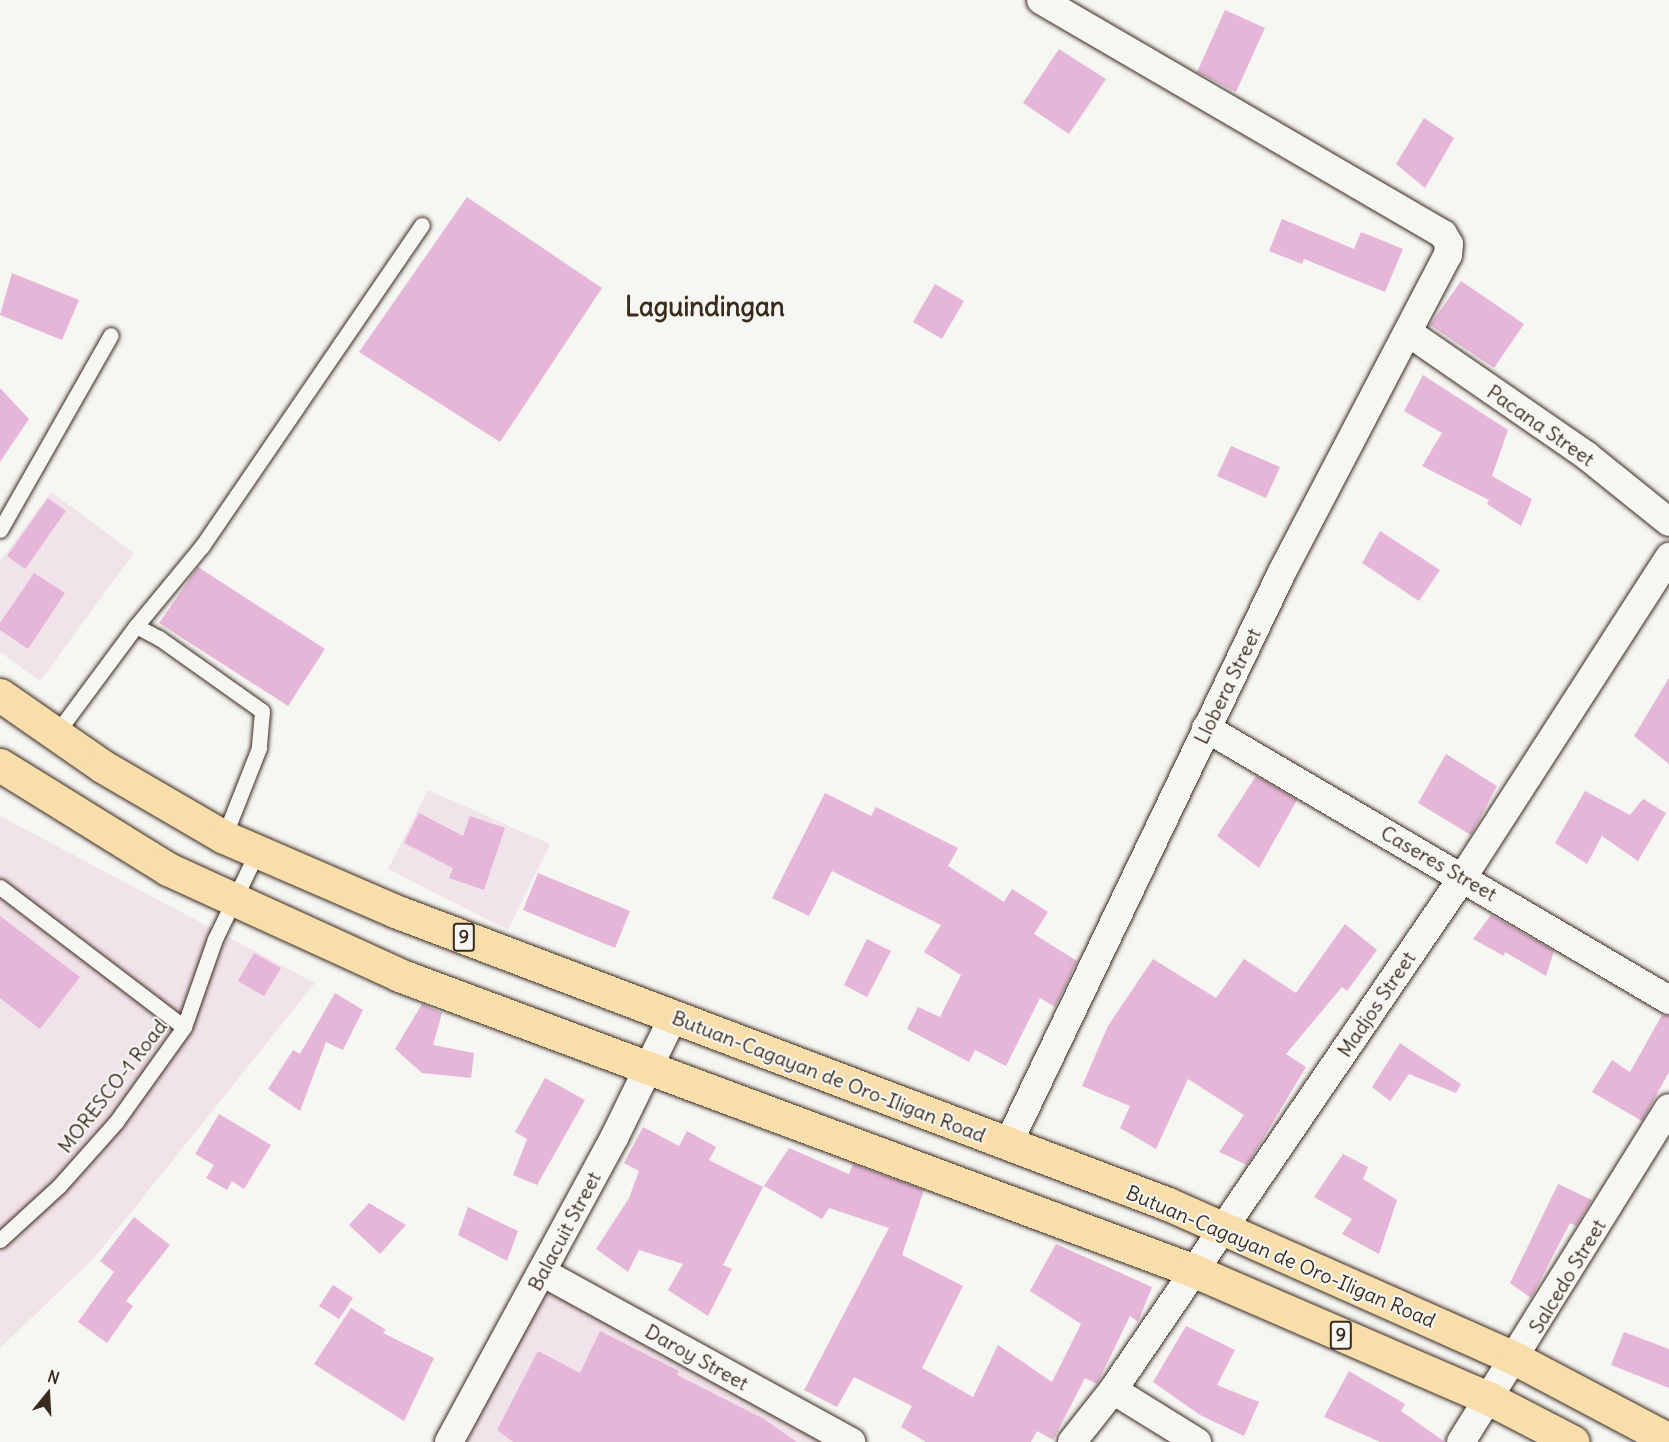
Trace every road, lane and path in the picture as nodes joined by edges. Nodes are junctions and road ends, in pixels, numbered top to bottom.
1 (1041, 0) edge
2 (422, 225) dead end
3 (1409, 333) junction
4 (111, 335) dead end
5 (1669, 522) edge
6 (0, 530) edge
7 (1669, 557) edge
8 (136, 626) junction
9 (0, 695) edge
10 (1206, 728) junction
11 (55, 735) junction
12 (0, 765) edge
13 (224, 837) junction
14 (257, 852) junction
15 (1463, 877) junction
16 (0, 887) edge
17 (235, 902) junction
18 (1669, 1000) edge
19 (673, 1017) junction
20 (184, 1027) junction
21 (649, 1066) junction
22 (1669, 1108) edge
23 (1008, 1144) junction
24 (1223, 1228) junction
25 (0, 1240) edge
26 (1192, 1270) junction
27 (542, 1272) junction
28 (1516, 1359) junction
29 (1113, 1390) junction
30 (1490, 1399) junction
31 (1669, 1440) edge
32 (449, 1442) edge
33 (851, 1442) edge
34 (1072, 1442) edge
35 (1197, 1442) edge
36 (1461, 1442) edge
37 (1574, 1442) edge

1 - 3 street, Llobera Street
2 - 8 lane
3 - 5 street, Pacana Street
3 - 10 street, Llobera Street
4 - 6 lane
7 - 15 street, Madjos Street
8 - 11 lane
8 - 13 lane
9 - 11 highway, Butuan-Cagayan de Oro-Iligan Road / 9
10 - 15 street, Caseres Street
10 - 23 street, Llobera Street
11 - 13 highway, Butuan-Cagayan de Oro-Iligan Road / 9
12 - 17 highway, 9
13 - 14 highway, Butuan-Cagayan de Oro-Iligan Road / 9
14 - 17 lane, MORESCO-1 Road
14 - 19 highway, Butuan-Cagayan de Oro-Iligan Road / 9
15 - 18 street, Caseres Street
15 - 24 street, Madjos Street
16 - 20 lane
17 - 20 lane, MORESCO-1 Road
17 - 21 highway, 9
19 - 21 street, Balacuit Street
19 - 23 highway, Butuan-Cagayan de Oro-Iligan Road / 9
20 - 25 lane, MORESCO-1 Road
21 - 26 highway, 9
21 - 27 street, Balacuit Street
22 - 28 street, Salcedo Street
23 - 24 highway, Butuan-Cagayan de Oro-Iligan Road / 9
24 - 26 street, Madjos Street
24 - 28 highway, Butuan-Cagayan de Oro-Iligan Road / 9
26 - 29 street, Madjos Street
26 - 30 highway, 9
27 - 32 street, Balacuit Street
27 - 33 street, Daroy Street
28 - 30 street, Salcedo Street
28 - 31 highway, Butuan-Cagayan de Oro-Iligan Road / 9
29 - 34 street, Madjos Street
29 - 35 street
30 - 36 street, Salcedo Street
30 - 37 highway, 9

